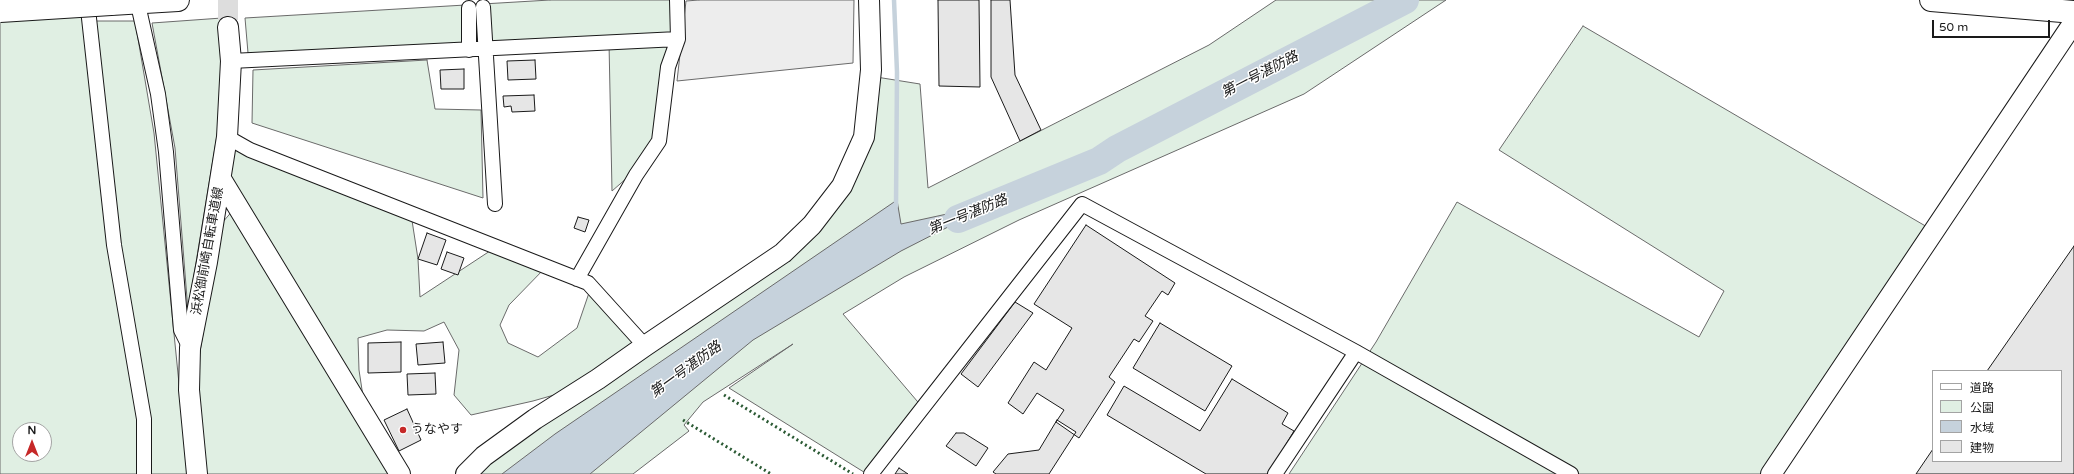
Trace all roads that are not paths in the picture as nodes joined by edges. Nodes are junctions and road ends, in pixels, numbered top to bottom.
1 (87, 0) edge
2 (178, 0) edge
3 (677, 0) edge
4 (869, 0) edge
5 (1931, 0) edge
6 (138, 1) edge
7 (483, 7) dead end
8 (469, 8) dead end
9 (0, 11) edge
10 (2074, 12) edge
11 (2074, 22) edge
12 (228, 27) tunnel mouth
13 (678, 39) junction
14 (485, 49) junction
15 (469, 50) junction
16 (230, 61) junction
17 (227, 137) junction
18 (221, 179) junction
19 (494, 204) dead end
20 (577, 279) junction
21 (645, 346) junction
22 (190, 348) junction
23 (1356, 352) junction
24 (144, 474) edge
25 (197, 474) edge
26 (400, 474) edge
27 (466, 474) edge
28 (871, 474) edge
29 (1275, 474) edge
30 (1571, 474) edge
31 (1770, 474) edge

1 - 24 street
2 - 6 highway
3 - 13 street
4 - 21 street
5 - 10 highway
6 - 9 highway, bridge
6 - 22 street
7 - 14 street
8 - 15 street
11 - 31 street
12 - 16 street, 浜松御前崎自転車道線
13 - 14 street
13 - 20 street
14 - 15 street
14 - 19 street
15 - 16 street
16 - 17 street, 浜松御前崎自転車道線
17 - 18 street, 浜松御前崎自転車道線
17 - 20 street
18 - 22 street, 浜松御前崎自転車道線
18 - 26 street
20 - 21 street
21 - 27 street
22 - 25 street, 浜松御前崎自転車道線
23 - 28 street
23 - 29 street
23 - 30 street

